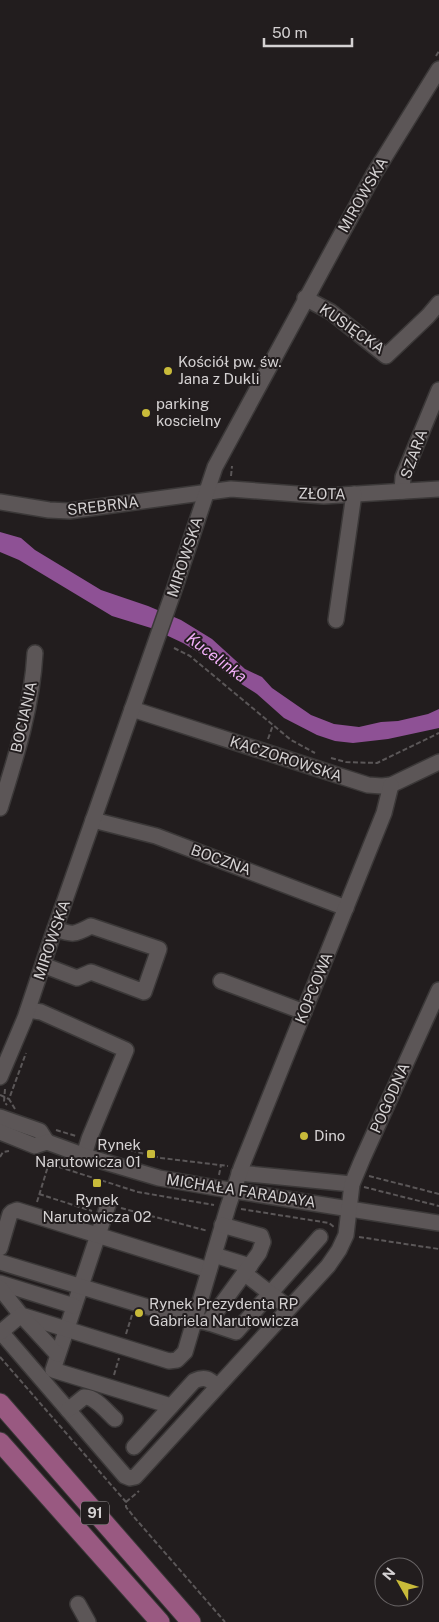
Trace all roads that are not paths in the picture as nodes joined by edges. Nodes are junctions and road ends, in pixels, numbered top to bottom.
1 (439, 69) edge
2 (305, 298) junction
3 (439, 303) edge
4 (439, 390) edge
5 (439, 488) edge
6 (206, 491) junction
7 (402, 491) junction
8 (354, 494) junction
9 (0, 502) edge
10 (336, 620) dead end
11 (35, 653) dead end
12 (132, 709) junction
13 (439, 762) edge
14 (391, 785) junction
15 (0, 808) edge
16 (93, 820) junction
17 (346, 908) junction
18 (55, 930) junction
19 (43, 965) junction
20 (221, 982) dead end
21 (439, 990) edge
22 (436, 1005) edge
23 (28, 1010) junction
24 (304, 1012) junction
25 (0, 1077) edge
26 (0, 1117) edge
27 (0, 1132) edge
28 (48, 1142) junction
29 (84, 1155) junction
30 (239, 1174) junction
31 (352, 1184) junction
32 (233, 1191) junction
33 (349, 1208) junction
34 (106, 1210) road end
35 (439, 1223) edge
36 (221, 1229) junction
37 (97, 1235) junction
38 (320, 1237) dead end
39 (0, 1248) edge
40 (214, 1255) junction
41 (0, 1262) edge
42 (210, 1270) junction
43 (247, 1270) junction
44 (0, 1283) edge
45 (205, 1285) junction
46 (80, 1286) junction
47 (0, 1288) edge
48 (230, 1293) junction
49 (270, 1293) junction
50 (74, 1306) junction
51 (289, 1308) junction
52 (21, 1314) junction
53 (201, 1322) junction
54 (66, 1328) junction
55 (0, 1331) edge
56 (58, 1354) junction
57 (48, 1374) junction
58 (217, 1386) junction
59 (0, 1404) edge
60 (171, 1406) junction
61 (68, 1410) junction
62 (115, 1419) dead end
63 (0, 1442) edge
64 (134, 1447) dead end
65 (78, 1604) dead end
66 (88, 1622) edge
67 (160, 1622) edge
68 (190, 1622) edge

1 - 2 street, MIROWSKA
2 - 3 street, KUSIĘCKA
2 - 6 street, MIROWSKA
4 - 7 street, SZARA
5 - 7 street, ZŁOTA
6 - 8 street, ZŁOTA
6 - 9 street, SREBRNA
6 - 12 street, MIROWSKA
7 - 8 street, ZŁOTA
8 - 10 street
11 - 15 street, BOCIANIA
12 - 14 street, KACZOROWSKA
12 - 16 street, MIROWSKA
13 - 14 street, KACZOROWSKA
14 - 17 street, KOPCOWA
16 - 17 street, BOCZNA
16 - 18 street, MIROWSKA
17 - 24 street, KOPCOWA
18 - 19 street, MIROWSKA
18 - 19 street
19 - 23 street, MIROWSKA
20 - 24 street
21 - 22 street, POGODNA
22 - 31 street, POGODNA
23 - 25 street, MIROWSKA
23 - 29 street
24 - 30 street, KOPCOWA
26 - 28 street, MICHAŁA FARADAYA
27 - 28 street, MICHAŁA FARADAYA
28 - 29 street, MICHAŁA FARADAYA
29 - 32 street, MICHAŁA FARADAYA
30 - 31 street
30 - 32 street, KOPCOWA
31 - 33 street, POGODNA
32 - 33 street, MICHAŁA FARADAYA
32 - 36 street, KOPCOWA
33 - 35 street, MICHAŁA FARADAYA
33 - 51 street
34 - 37 street
36 - 40 street, KOPCOWA
36 - 43 street
37 - 39 street
37 - 42 street
37 - 46 street
38 - 49 street
40 - 42 street, KOPCOWA
40 - 43 street
41 - 46 street
42 - 45 street, KOPCOWA
43 - 48 street
43 - 49 street
44 - 50 street
45 - 48 street
45 - 53 street, KOPCOWA
46 - 50 street
46 - 53 street
47 - 52 street
48 - 53 street
49 - 51 street
49 - 53 street
50 - 54 street
51 - 58 street
52 - 54 street, KOPCOWA
52 - 55 street
52 - 56 street
53 - 54 street, KOPCOWA
54 - 56 street
55 - 57 street
56 - 57 street
57 - 60 street
57 - 61 street
58 - 60 street
58 - 61 street
59 - 68 main road, 91
60 - 64 street
61 - 62 street
63 - 67 main road, 91
65 - 66 street

